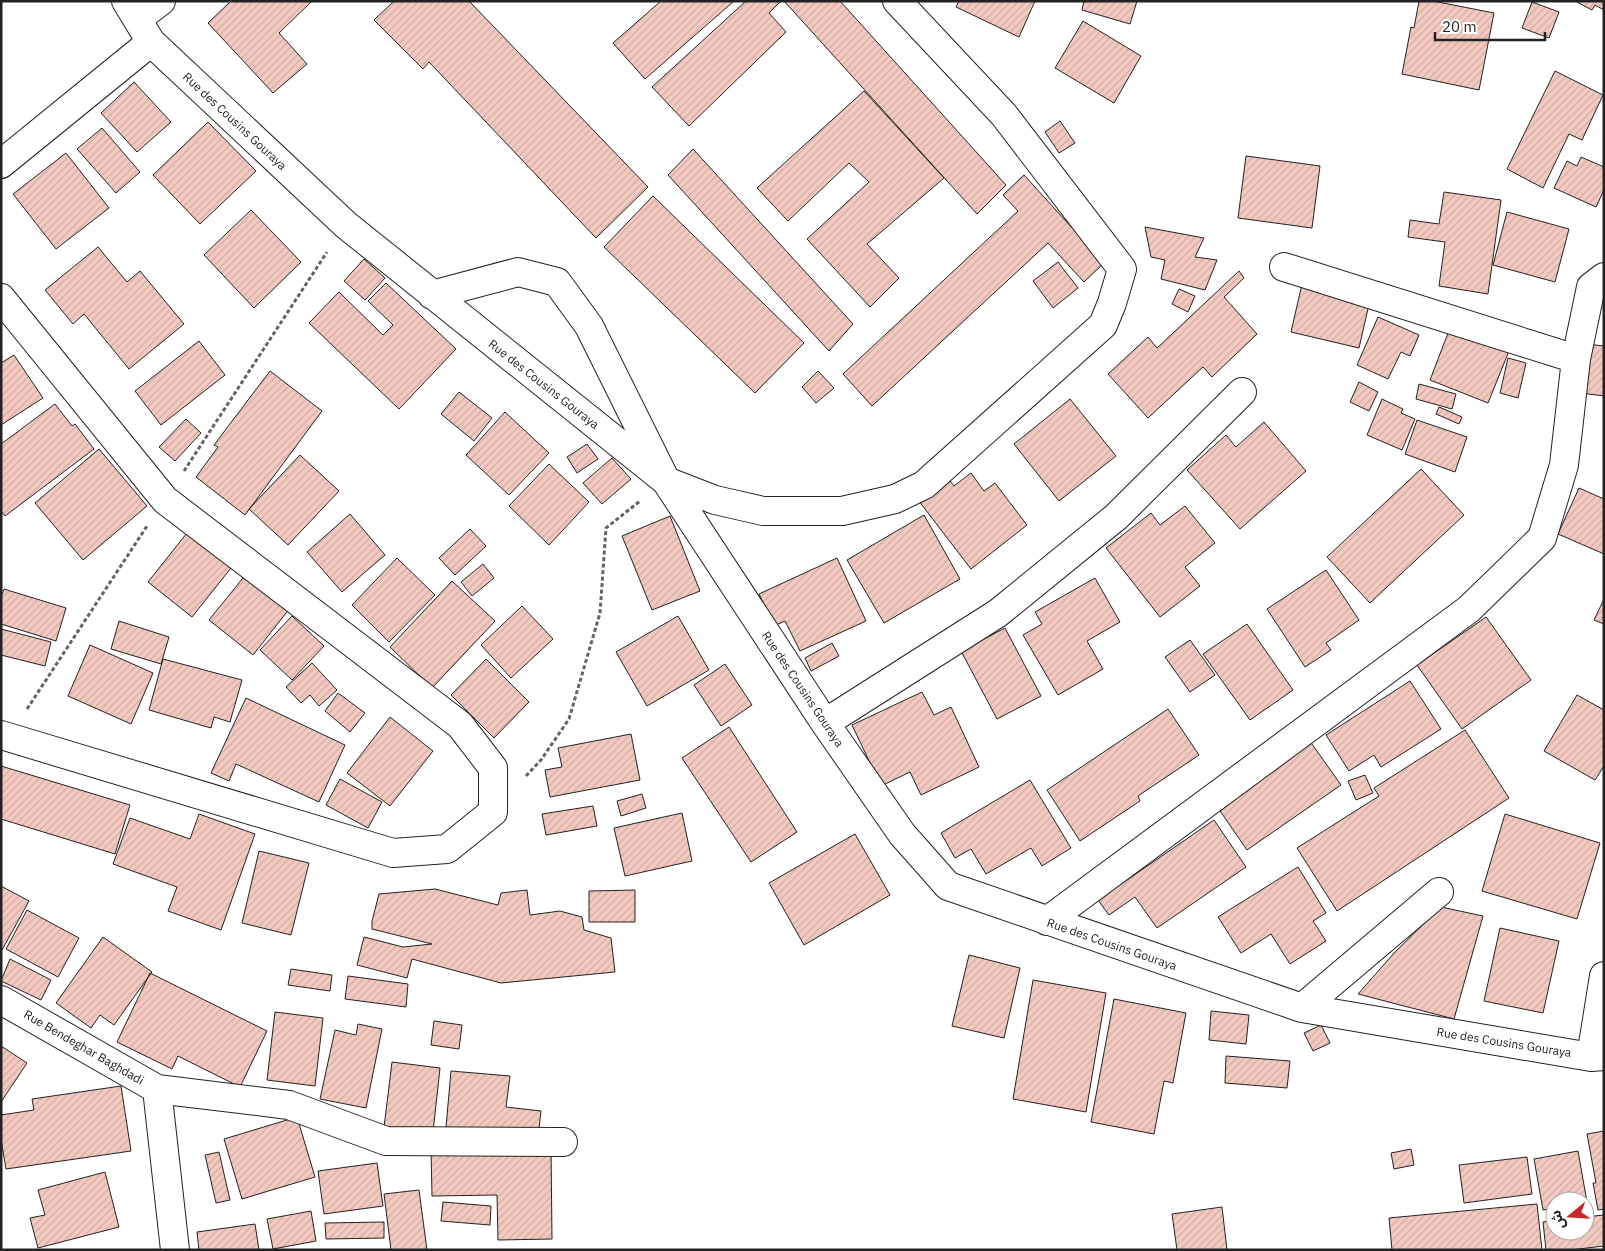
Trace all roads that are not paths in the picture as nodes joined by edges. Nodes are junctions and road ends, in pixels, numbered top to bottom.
1 (161, 1) edge
2 (897, 1) edge
3 (131, 10) edge
4 (151, 42) junction
5 (1, 164) edge
6 (1284, 267) dead end
7 (1604, 277) edge
8 (432, 295) junction
9 (1, 298) edge
10 (1576, 359) junction
11 (1242, 392) dead end
12 (666, 481) junction
13 (824, 723) junction
14 (1, 735) edge
15 (1439, 892) dead end
16 (1047, 921) junction
17 (1604, 976) edge
18 (1, 1000) edge
19 (1302, 1008) junction
20 (1597, 1056) edge
21 (157, 1089) junction
22 (563, 1142) dead end
23 (175, 1250) edge

1 - 3 street
2 - 12 street
3 - 4 street, Rue des Cousins Gouraya
4 - 5 street
4 - 8 street, Rue des Cousins Gouraya
6 - 10 street
7 - 10 street
8 - 12 street, Rue des Cousins Gouraya
8 - 12 street
9 - 14 street
10 - 16 street
11 - 13 street
12 - 13 street, Rue des Cousins Gouraya
13 - 16 street, Rue des Cousins Gouraya
15 - 19 street
16 - 19 street, Rue des Cousins Gouraya
17 - 20 street
18 - 21 street, Rue Bendeghar Baghdadi
19 - 20 street, Rue des Cousins Gouraya
21 - 22 street
21 - 23 street, Rue Bendeghar Baghdadi

